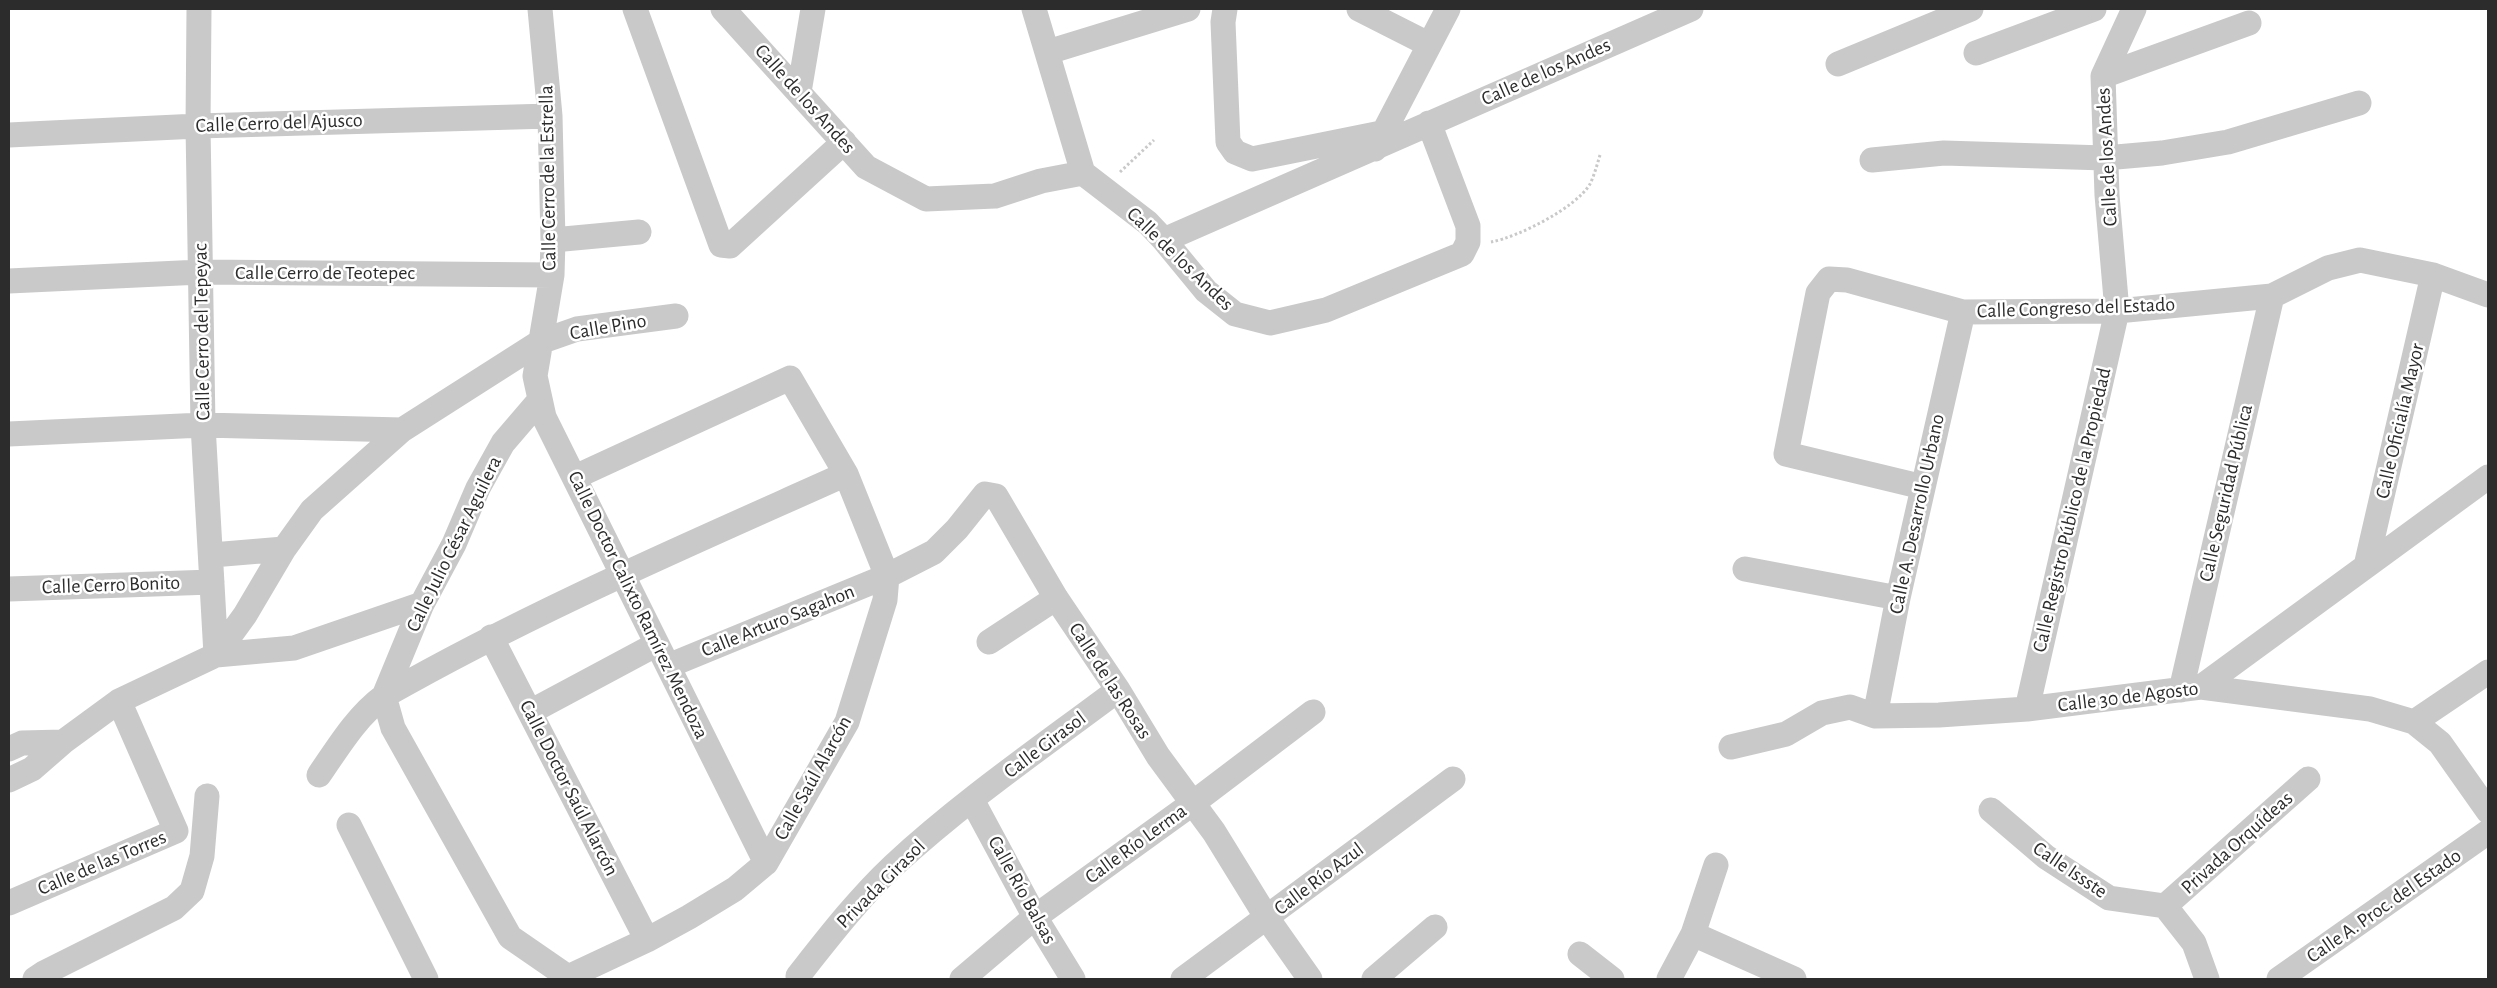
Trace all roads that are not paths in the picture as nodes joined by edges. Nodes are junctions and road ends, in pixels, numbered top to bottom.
1 (199, 9) edge
2 (540, 9) edge
3 (635, 9) edge
4 (723, 9) edge
5 (813, 9) edge
6 (1034, 9) edge
7 (1188, 9) edge
8 (1225, 9) edge
9 (1359, 9) edge
10 (1448, 9) edge
11 (1691, 9) edge
12 (1971, 9) edge
13 (2094, 9) edge
14 (2134, 9) edge
15 (2249, 23) dead end
16 (1428, 44) junction
17 (1048, 52) junction
18 (1976, 53) dead end
19 (1838, 64) dead end
20 (2102, 76) junction
21 (799, 92) junction
22 (2359, 103) dead end
23 (550, 116) junction
24 (1429, 123) junction
25 (198, 126) junction
26 (9, 135) edge
27 (1378, 141) junction
28 (844, 142) junction
29 (2105, 158) junction
30 (1872, 160) dead end
31 (1083, 172) junction
32 (639, 232) dead end
33 (553, 240) junction
34 (1164, 240) junction
35 (201, 272) junction
36 (552, 275) junction
37 (2433, 275) junction
38 (9, 282) edge
39 (2488, 295) edge
40 (2272, 296) junction
41 (2117, 311) junction
42 (1963, 312) junction
43 (676, 316) dead end
44 (540, 342) junction
45 (539, 401) junction
46 (203, 425) junction
47 (402, 430) junction
48 (9, 434) edge
49 (846, 474) junction
50 (2488, 477) edge
51 (575, 478) junction
52 (1923, 486) junction
53 (284, 549) junction
54 (212, 555) junction
55 (2366, 566) junction
56 (1745, 569) dead end
57 (621, 574) junction
58 (887, 576) junction
59 (212, 582) junction
60 (9, 589) edge
61 (1056, 598) junction
62 (1898, 598) junction
63 (422, 604) junction
64 (491, 637) junction
65 (988, 642) dead end
66 (657, 644) junction
67 (216, 655) junction
68 (668, 666) junction
69 (2488, 672) edge
70 (2191, 689) junction
71 (1118, 690) junction
72 (384, 696) junction
73 (119, 702) junction
74 (2026, 709) junction
75 (530, 712) junction
76 (1313, 712) dead end
77 (1875, 716) junction
78 (2414, 722) junction
79 (63, 742) junction
80 (1731, 747) dead end
81 (9, 749) edge
82 (319, 775) dead end
83 (1453, 779) dead end
84 (2308, 779) dead end
85 (9, 780) edge
86 (207, 796) dead end
87 (972, 800) junction
88 (1192, 803) junction
89 (1991, 810) dead end
90 (2488, 811) edge
91 (349, 825) dead end
92 (2488, 832) edge
93 (766, 863) junction
94 (1716, 865) dead end
95 (9, 903) edge
96 (2165, 906) junction
97 (1035, 917) junction
98 (1267, 918) junction
99 (1435, 927) dead end
100 (1693, 934) junction
101 (647, 940) junction
102 (1580, 954) dead end
103 (798, 976) dead end
104 (568, 978) edge
105 (34, 979) edge
106 (426, 979) edge
107 (962, 979) edge
108 (1073, 979) edge
109 (1183, 979) edge
110 (1310, 979) edge
111 (1374, 979) edge
112 (1612, 979) edge
113 (1669, 979) edge
114 (1794, 979) edge
115 (2207, 979) edge
116 (2279, 979) edge

1 - 25 street, Calle Cerro del Tepeyac
2 - 23 street, Calle Cerro de la Estrella
3 - 28 street
4 - 21 street, Calle de los Andes
5 - 21 street
6 - 17 street
7 - 17 street
8 - 27 street
9 - 16 street
10 - 16 street
11 - 24 street, Calle de los Andes
12 - 19 street
13 - 18 street
14 - 20 street, Calle de los Andes
15 - 20 street
16 - 27 street
17 - 31 street
20 - 29 street, Calle de los Andes
21 - 28 street, Calle de los Andes
22 - 29 street
23 - 25 street, Calle Cerro del Ajusco
23 - 33 street, Calle Cerro de la Estrella
24 - 27 street, Calle de los Andes
24 - 34 street, Calle de los Andes
25 - 26 street, Calle Cerro del Ajusco
25 - 35 street, Calle Cerro del Tepeyac
27 - 34 street
28 - 31 street, Calle de los Andes
29 - 30 street
29 - 41 street, Calle de los Andes
31 - 34 street, Calle de los Andes
32 - 33 street
33 - 36 street, Calle Cerro de la Estrella
35 - 36 street, Calle Cerro de Teotepec
35 - 38 street, Calle Cerro de Teotepec
35 - 46 street, Calle Cerro del Tepeyac
36 - 44 street, Calle Cerro de la Estrella
37 - 39 street, Calle Congreso del Estado
37 - 40 street, Calle Congreso del Estado
37 - 55 street, Calle Oficialía Mayor
40 - 41 street, Calle Congreso del Estado
40 - 70 street, Calle Seguridad Pública
41 - 42 street, Calle Congreso del Estado
41 - 74 street, Calle Registro Público de la Propiedad
42 - 52 street, Calle A. Desarrollo Urbano
42 - 52 street, Calle Congreso del Estado
43 - 44 street, Calle Pino
44 - 45 street, Calle Doctor Calixto Ramírez Mendoza
44 - 47 street
45 - 51 street, Calle Doctor Calixto Ramírez Mendoza
45 - 63 street, Calle Julio César Aguilera
46 - 47 street
46 - 48 street
46 - 54 street, Calle Cerro del Tepeyac
47 - 53 street
49 - 51 street
49 - 57 street
49 - 58 street
50 - 55 street
51 - 57 street, Calle Doctor Calixto Ramírez Mendoza
52 - 62 street, Calle A. Desarrollo Urbano
53 - 54 street
53 - 67 street
54 - 59 street, Calle Cerro del Tepeyac
55 - 70 street
56 - 62 street
57 - 64 street
57 - 66 street, Calle Doctor Calixto Ramírez Mendoza
58 - 61 street, Calle de las Rosas
58 - 68 street, Calle Arturo Sagahon
58 - 93 street, Calle Saúl Alarcón
59 - 60 street, Calle Cerro Bonito
59 - 67 street, Calle Cerro del Tepeyac
61 - 65 street
61 - 71 street, Calle de las Rosas
62 - 77 street, Calle A. Desarrollo Urbano
63 - 67 street
63 - 72 street, Calle Julio César Aguilera
64 - 72 street
64 - 75 street, Calle Doctor Saúl Alarcón
66 - 68 street, Calle Doctor Calixto Ramírez Mendoza
66 - 75 street
67 - 73 street
68 - 93 street, Calle Doctor Calixto Ramírez Mendoza
69 - 78 street
70 - 74 street, Calle 30 de Agosto
70 - 78 street, Calle 30 de Agosto
71 - 87 street, Calle Girasol
71 - 88 street, Calle de las Rosas
72 - 82 street
72 - 104 street
73 - 79 street
73 - 95 street, Calle de las Torres
74 - 77 street, Calle 30 de Agosto
75 - 101 street, Calle Doctor Saúl Alarcón
76 - 88 street, Calle Río Lerma
77 - 80 street, Calle 30 de Agosto
78 - 90 street, Calle 30 de Agosto
79 - 81 street
79 - 85 street
83 - 98 street, Calle Río Azul
84 - 96 street, Privada Orquídeas
86 - 105 street
87 - 97 street, Calle Río Balsas
87 - 103 street, Privada Girasol
88 - 97 street, Calle Río Lerma
88 - 98 street, Calle de las Rosas
89 - 96 street, Calle Issste
91 - 106 street
92 - 116 street, Calle A. Proc. del Estado
93 - 101 street
94 - 100 street
96 - 115 street
97 - 107 street, Calle Río Lerma
97 - 108 street, Calle Río Balsas
98 - 109 street, Calle Río Azul
98 - 110 street, Calle de las Rosas
99 - 111 street
100 - 113 street
100 - 114 street
101 - 104 street
102 - 112 street

